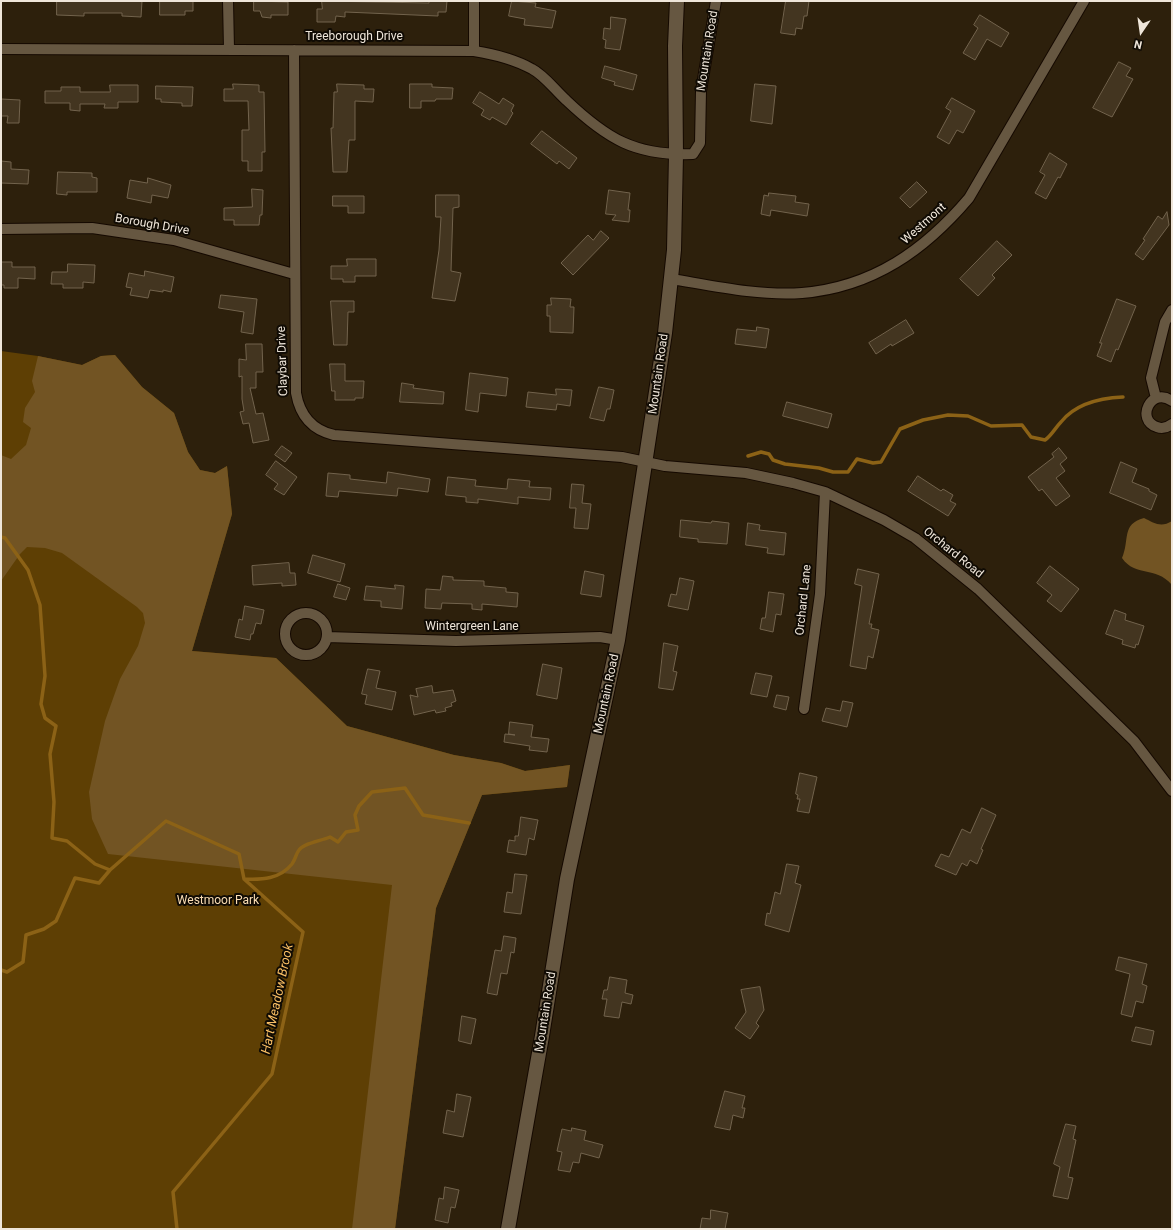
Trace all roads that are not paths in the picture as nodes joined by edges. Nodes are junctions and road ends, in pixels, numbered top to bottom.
1 (228, 1) edge
2 (474, 1) edge
3 (677, 1) edge
4 (716, 1) edge
5 (1084, 1) edge
6 (1, 49) edge
7 (229, 49) junction
8 (294, 50) junction
9 (474, 50) junction
10 (676, 155) junction
11 (1, 229) edge
12 (294, 274) junction
13 (672, 279) junction
14 (1172, 310) edge
15 (1156, 398) junction
16 (1172, 401) edge
17 (1172, 424) edge
18 (646, 462) junction
19 (825, 492) junction
20 (327, 637) junction
21 (618, 640) junction
22 (804, 709) dead end
23 (1172, 791) edge
24 (508, 1229) edge

1 - 7 street
2 - 9 street
3 - 10 main road, Mountain Road
4 - 10 street, Mountain Road
5 - 13 street, Westmont
6 - 7 street, Treeborough Drive
7 - 8 street, Treeborough Drive
8 - 9 street, Treeborough Drive
8 - 12 street, Claybar Drive
9 - 10 street, Treeborough Drive
10 - 13 main road, Mountain Road
11 - 12 street, Borough Drive
12 - 18 street, Claybar Drive
13 - 18 main road, Mountain Road
14 - 15 street
15 - 16 street
15 - 17 street
18 - 19 street, Orchard Road
18 - 21 main road, Mountain Road
19 - 22 street, Orchard Lane
19 - 23 street, Orchard Road
20 - 20 street
20 - 21 street, Wintergreen Lane
21 - 24 main road, Mountain Road

